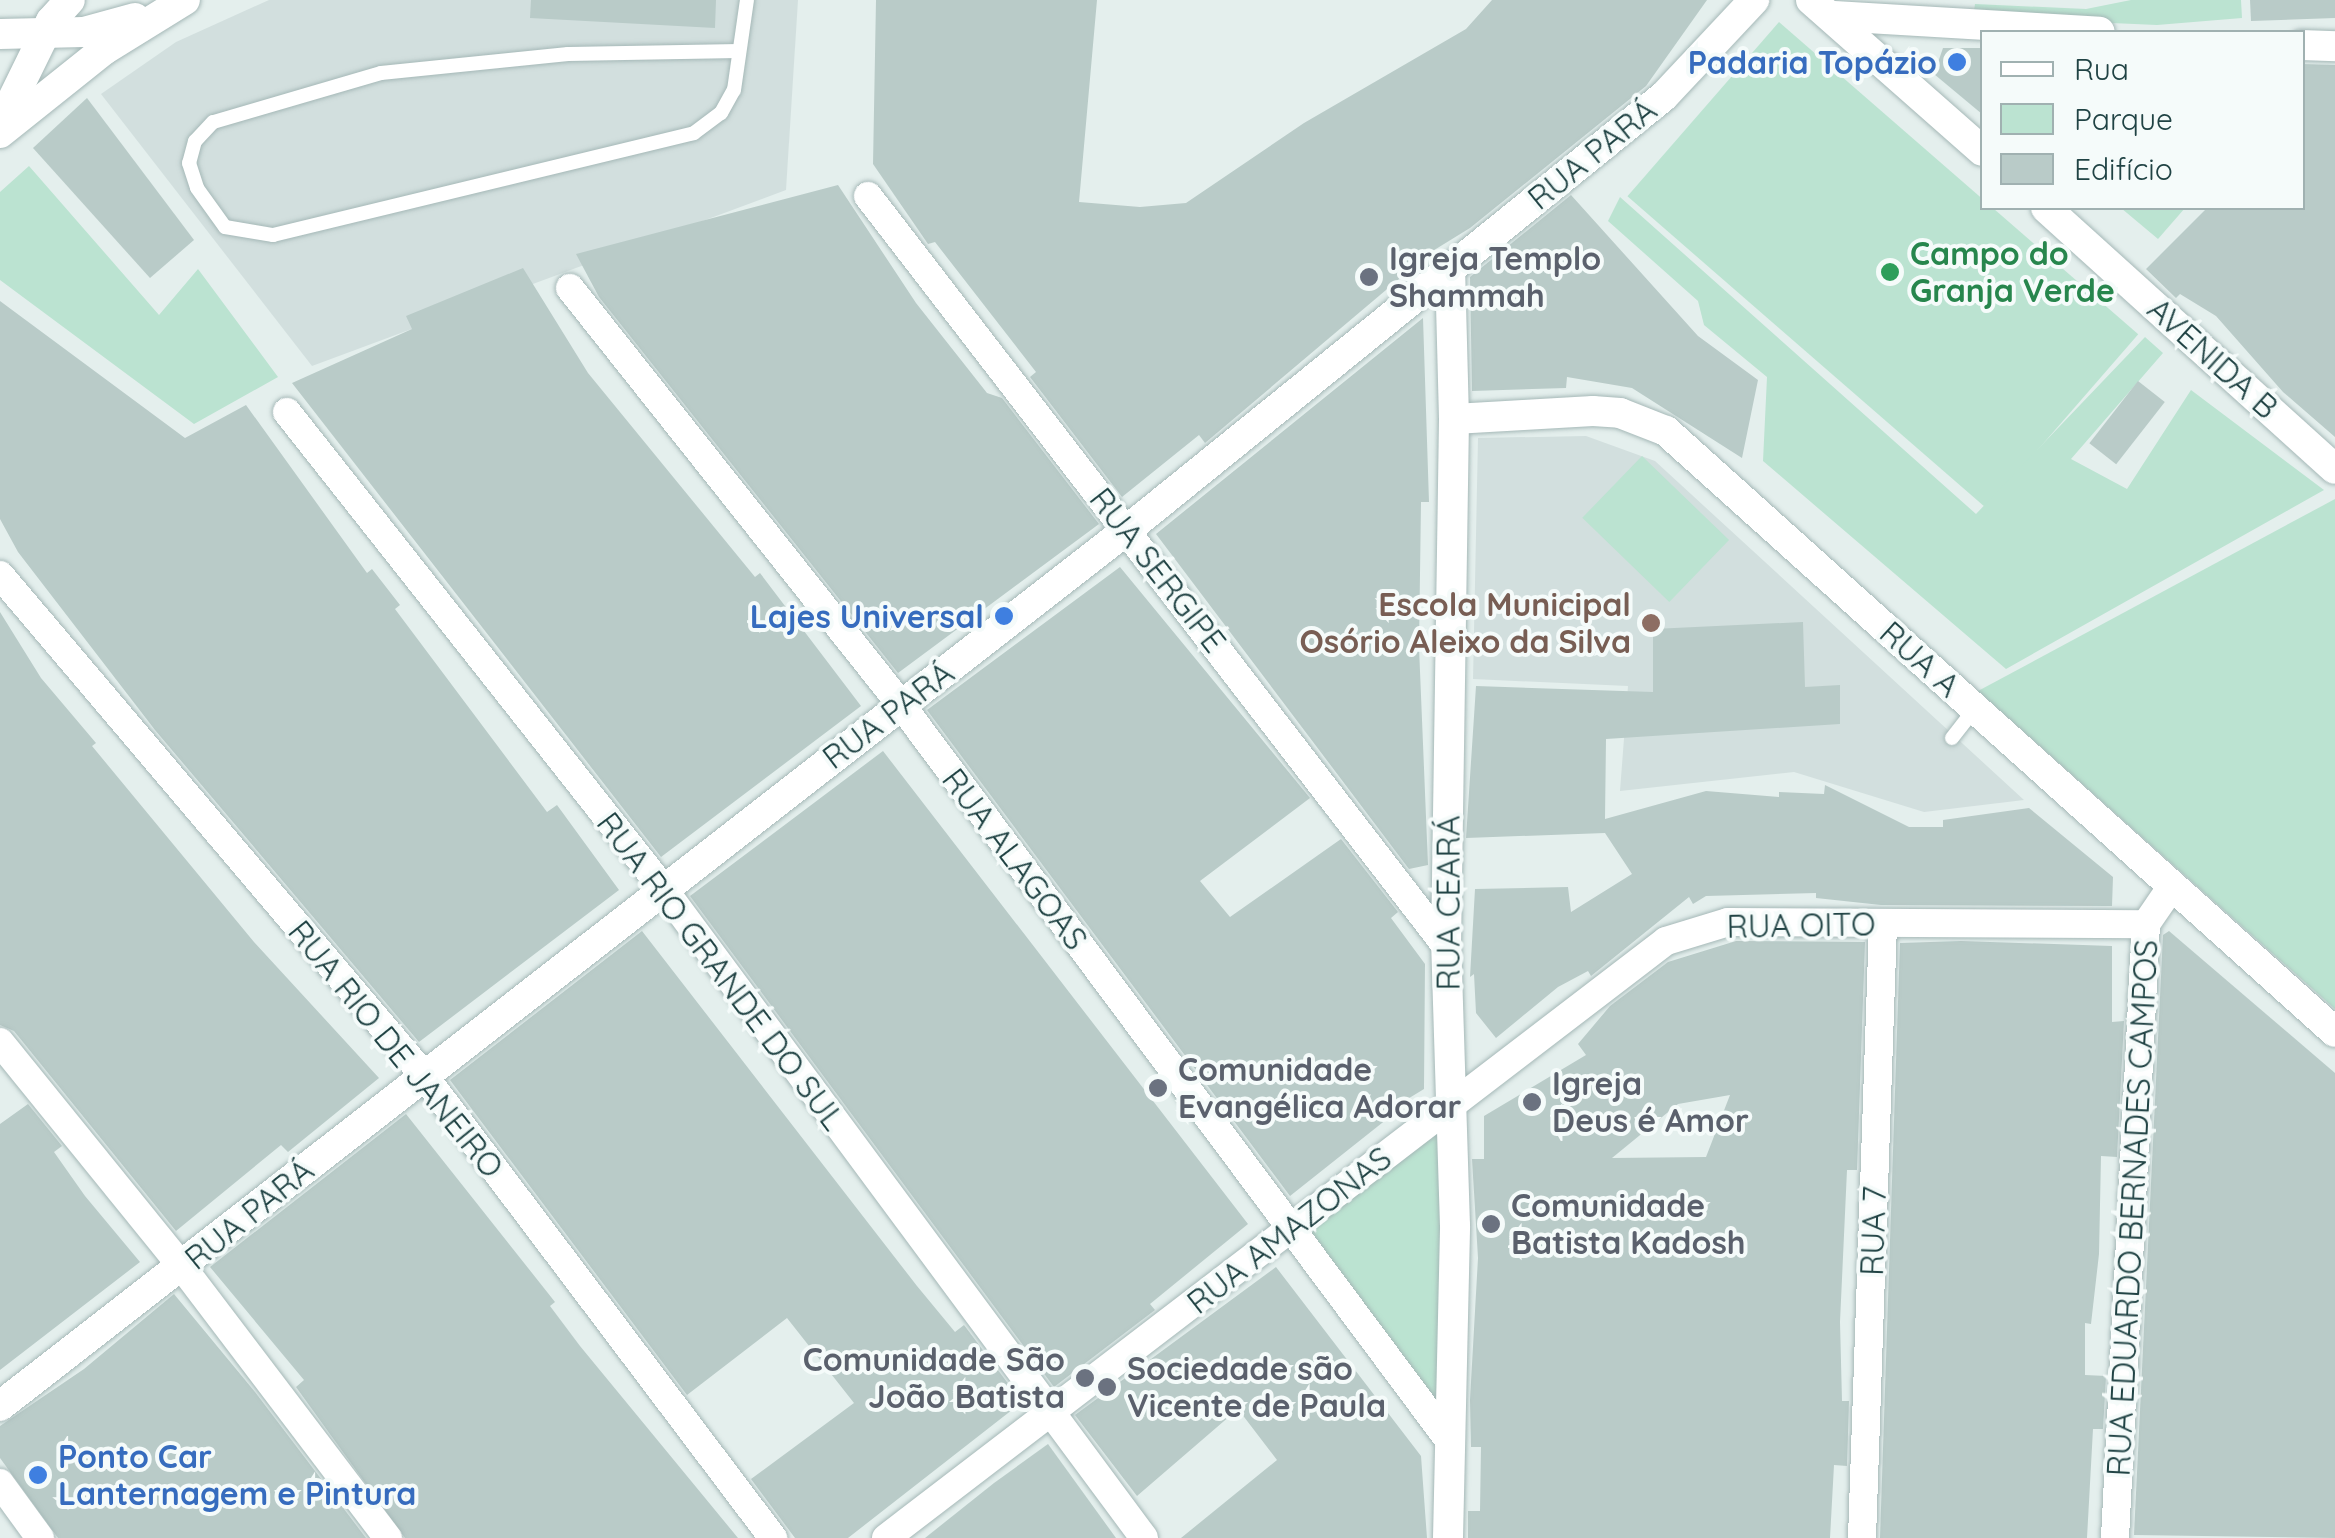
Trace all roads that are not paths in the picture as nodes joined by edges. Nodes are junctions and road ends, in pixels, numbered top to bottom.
1 (70, 0) edge
2 (746, 0) edge
3 (1754, 0) edge
4 (176, 5) edge
5 (1822, 8) edge
6 (2077, 30) edge
7 (0, 34) edge
8 (45, 34) junction
9 (2305, 45) edge
10 (2335, 46) edge
11 (739, 51) junction
12 (0, 129) edge
13 (1980, 148) edge
14 (868, 196) dead end
15 (2048, 210) edge
16 (1450, 268) junction
17 (570, 288) dead end
18 (287, 412) dead end
19 (1454, 419) junction
20 (2335, 469) edge
21 (1127, 530) junction
22 (0, 575) edge
23 (902, 706) junction
24 (1976, 709) junction
25 (1952, 738) dead end
26 (2172, 886) junction
27 (662, 887) junction
28 (1883, 923) junction
29 (2146, 924) junction
30 (1446, 946) junction
31 (2335, 1032) edge
32 (0, 1042) edge
33 (422, 1073) junction
34 (1454, 1103) junction
35 (1290, 1229) junction
36 (183, 1268) junction
37 (0, 1406) edge
38 (1050, 1416) junction
39 (1448, 1438) junction
40 (0, 1484) edge
41 (40, 1538) edge
42 (388, 1538) edge
43 (773, 1538) edge
44 (886, 1538) edge
45 (1144, 1538) edge
46 (1448, 1538) edge
47 (1862, 1538) edge
48 (2115, 1538) edge

1 - 8 street
2 - 11 lane
3 - 16 street, RUA PARÁ
4 - 8 street
4 - 12 street
5 - 6 street
5 - 13 street
7 - 8 street
8 - 12 street
9 - 10 street
11 - 11 lane
14 - 21 street, RUA SERGIPE
15 - 20 street, AVENIDA B
16 - 19 street, RUA CEARÁ
16 - 21 street, RUA PARÁ
17 - 23 street, RUA ALAGOAS
18 - 27 street, RUA RIO GRANDE DO SUL
19 - 24 street, RUA A
19 - 30 street, RUA CEARÁ
21 - 23 street, RUA PARÁ
21 - 30 street, RUA SERGIPE
22 - 33 street, RUA RIO DE JANEIRO
23 - 27 street, RUA PARÁ
23 - 35 street, RUA ALAGOAS
24 - 25 lane
24 - 26 street, RUA A
26 - 29 street, RUA EDUARDO BERNADES CAMPOS
26 - 31 street, RUA A
27 - 33 street, RUA PARÁ
27 - 38 street, RUA RIO GRANDE DO SUL
28 - 29 street, RUA OITO
28 - 34 street, RUA OITO
28 - 47 street, RUA 7
29 - 48 street, RUA EDUARDO BERNADES CAMPOS
30 - 34 street, RUA CEARÁ
32 - 36 street
33 - 36 street, RUA PARÁ
33 - 43 street, RUA RIO DE JANEIRO
34 - 35 street, RUA AMAZONAS
34 - 39 street, RUA CEARÁ
35 - 38 street, RUA AMAZONAS
35 - 39 street, RUA ALAGOAS
36 - 37 street, RUA PARÁ
36 - 42 street
38 - 44 street, RUA AMAZONAS
38 - 45 street, RUA RIO GRANDE DO SUL
39 - 46 street, RUA CEARÁ
40 - 41 street

